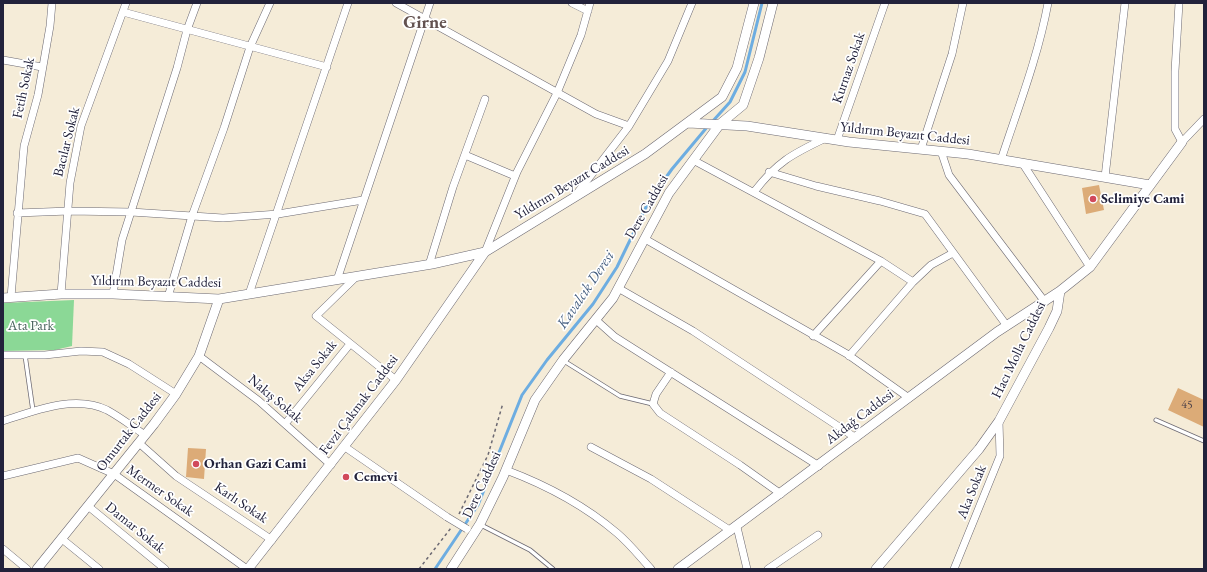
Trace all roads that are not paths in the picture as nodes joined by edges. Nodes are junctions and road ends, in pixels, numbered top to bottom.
1 (52, 3) edge
2 (126, 3) edge
3 (197, 3) edge
4 (270, 3) edge
5 (348, 3) edge
6 (396, 3) edge
7 (430, 3) edge
8 (572, 3) edge
9 (590, 3) edge
10 (692, 3) edge
11 (754, 3) edge
12 (773, 3) edge
13 (885, 3) edge
14 (963, 3) edge
15 (1048, 3) edge
16 (1125, 3) edge
17 (1179, 3) edge
18 (588, 11) junction
19 (123, 12) junction
20 (424, 17) junction
21 (187, 30) junction
22 (250, 47) junction
23 (3, 60) edge
24 (42, 67) junction
25 (327, 67) junction
26 (557, 93) junction
27 (485, 99) dead end
28 (1204, 119) edge
29 (688, 122) junction
30 (720, 124) junction
31 (629, 126) junction
32 (826, 138) junction
33 (837, 140) junction
34 (1182, 142) junction
35 (921, 149) junction
36 (941, 151) junction
37 (465, 154) junction
38 (693, 160) junction
39 (1001, 160) junction
40 (1023, 164) junction
41 (769, 172) junction
42 (515, 176) junction
43 (1105, 178) junction
44 (1150, 185) junction
45 (754, 192) junction
46 (572, 199) junction
47 (363, 200) junction
48 (69, 211) junction
49 (131, 212) junction
50 (17, 213) junction
51 (278, 214) junction
52 (192, 216) junction
53 (645, 239) junction
54 (485, 252) junction
55 (953, 253) junction
56 (881, 261) junction
57 (429, 265) junction
58 (1090, 267) junction
59 (356, 277) junction
60 (337, 280) junction
61 (913, 282) junction
62 (618, 288) junction
63 (1060, 291) junction
64 (61, 294) junction
65 (113, 294) junction
66 (250, 294) junction
67 (168, 297) junction
68 (7, 298) edge
69 (219, 299) junction
70 (1045, 302) junction
71 (596, 320) junction
72 (1007, 326) junction
73 (813, 336) junction
74 (350, 344) junction
75 (3, 355) edge
76 (25, 355) junction
77 (199, 356) junction
78 (849, 356) junction
79 (563, 360) junction
80 (671, 372) junction
81 (396, 380) junction
82 (176, 394) junction
83 (909, 398) junction
84 (653, 404) junction
85 (33, 411) junction
86 (1156, 420) dead end
87 (3, 421) edge
88 (999, 421) junction
89 (285, 424) junction
90 (145, 435) junction
91 (856, 438) junction
92 (1204, 441) edge
93 (139, 443) junction
94 (345, 447) junction
95 (591, 447) dead end
96 (331, 464) junction
97 (819, 466) junction
98 (506, 470) junction
99 (114, 474) junction
100 (3, 476) edge
101 (781, 494) junction
102 (88, 506) junction
103 (480, 524) junction
104 (734, 529) junction
105 (471, 531) junction
106 (818, 536) dead end
107 (62, 538) junction
108 (272, 540) junction
109 (3, 550) edge
110 (27, 569) edge
111 (37, 569) edge
112 (99, 569) edge
113 (165, 569) edge
114 (248, 569) edge
115 (451, 569) edge
116 (553, 569) edge
117 (651, 569) edge
118 (678, 569) edge
119 (747, 569) edge
120 (768, 569) edge
121 (876, 569) edge
122 (954, 569) edge

1 - 24 street, Fetih Sokak
2 - 19 street, Bacılar Sokak
3 - 21 street
4 - 22 street
5 - 25 street
6 - 20 street
7 - 20 street
8 - 18 street
9 - 18 street
10 - 31 street
11 - 29 street
12 - 30 street, Dere Caddesi
13 - 33 street, Kurnaz Sokak
14 - 35 street
15 - 39 street
16 - 43 street
17 - 34 street
18 - 26 street
19 - 21 street
19 - 48 street, Bacılar Sokak
20 - 26 street
20 - 47 street
21 - 22 street
21 - 49 street
22 - 25 street
22 - 52 street
23 - 24 street
24 - 50 street, Fetih Sokak
25 - 51 street
26 - 31 street
26 - 42 street
27 - 37 street
28 - 34 street
29 - 30 street, Yıldırım Beyazıt Caddesi
29 - 46 street, Yıldırım Beyazıt Caddesi
30 - 32 street, Yıldırım Beyazıt Caddesi
30 - 38 street, Dere Caddesi
31 - 46 street
32 - 33 street, Yıldırım Beyazıt Caddesi
32 - 41 street
33 - 35 street, Yıldırım Beyazıt Caddesi
34 - 44 street, Hacı Molla Caddesi
35 - 36 street, Yıldırım Beyazıt Caddesi
36 - 39 street, Yıldırım Beyazıt Caddesi
36 - 70 street
37 - 42 street
37 - 57 street
38 - 45 street
38 - 53 street, Dere Caddesi
39 - 40 street, Yıldırım Beyazıt Caddesi
40 - 43 street, Yıldırım Beyazıt Caddesi
40 - 58 street
41 - 45 street
41 - 55 street
42 - 54 street
43 - 44 street, Yıldırım Beyazıt Caddesi
44 - 58 street, Hacı Molla Caddesi
45 - 56 street
46 - 54 street, Yıldırım Beyazıt Caddesi
47 - 51 street
47 - 60 street
48 - 49 street
48 - 50 street
48 - 64 street, Bacılar Sokak
49 - 52 street
49 - 65 street
50 - 68 street, Fetih Sokak
51 - 52 street
51 - 66 street
52 - 67 street
53 - 62 street, Dere Caddesi
53 - 73 street
54 - 57 street, Yıldırım Beyazıt Caddesi
54 - 81 street, Fevzi Çakmak Caddesi
55 - 61 street
55 - 72 street
56 - 61 street
56 - 73 street
57 - 59 street, Yıldırım Beyazıt Caddesi
58 - 63 street, Hacı Molla Caddesi
59 - 60 street, Yıldırım Beyazıt Caddesi
59 - 74 street
60 - 66 street, Yıldırım Beyazıt Caddesi
61 - 78 street
62 - 71 street, Dere Caddesi
62 - 91 street
63 - 70 street, Akdağ Caddesi
63 - 88 street, Hacı Molla Caddesi
64 - 65 street, Yıldırım Beyazıt Caddesi
64 - 68 street, Yıldırım Beyazıt Caddesi
65 - 67 street, Yıldırım Beyazıt Caddesi
66 - 69 street, Yıldırım Beyazıt Caddesi
67 - 69 street, Yıldırım Beyazıt Caddesi
69 - 77 street, Omurtak Caddesi
70 - 72 street, Akdağ Caddesi
71 - 79 street, Dere Caddesi
71 - 80 street
72 - 83 street, Akdağ Caddesi
73 - 78 street
74 - 81 street
74 - 89 street, Aksa Sokak
75 - 76 street
76 - 82 street
76 - 85 lane
77 - 82 street, Omurtak Caddesi
77 - 89 street, Nakış Sokak
78 - 83 street
79 - 84 lane
79 - 98 street, Dere Caddesi
80 - 84 street
80 - 97 street
81 - 94 street, Fevzi Çakmak Caddesi
82 - 90 street, Omurtak Caddesi
83 - 91 street, Akdağ Caddesi
84 - 101 street
85 - 87 street
85 - 90 street
86 - 92 lane
88 - 121 street, Hacı Molla Caddesi
88 - 122 street, Aka Sokak
89 - 96 street, Nakış Sokak
90 - 93 street, Omurtak Caddesi
91 - 97 street, Akdağ Caddesi
93 - 99 street, Omurtak Caddesi
93 - 108 street, Karlı Sokak
94 - 96 street, Fevzi Çakmak Caddesi
94 - 105 street, bridge
95 - 104 street
96 - 108 street, Fevzi Çakmak Caddesi
97 - 101 street, Akdağ Caddesi
98 - 103 street, Dere Caddesi
98 - 117 street
99 - 100 street, Mermer Sokak
99 - 102 street, Omurtak Caddesi
99 - 114 street, Mermer Sokak
101 - 104 street, Akdağ Caddesi
102 - 107 street, Omurtak Caddesi
102 - 113 street, Damar Sokak
103 - 105 street, Dere Caddesi
103 - 116 lane
104 - 118 street, Akdağ Caddesi
104 - 119 street
105 - 115 street, Dere Caddesi
106 - 120 street
107 - 111 street, Omurtak Caddesi
107 - 112 street
108 - 114 street, Fevzi Çakmak Caddesi
109 - 110 street

